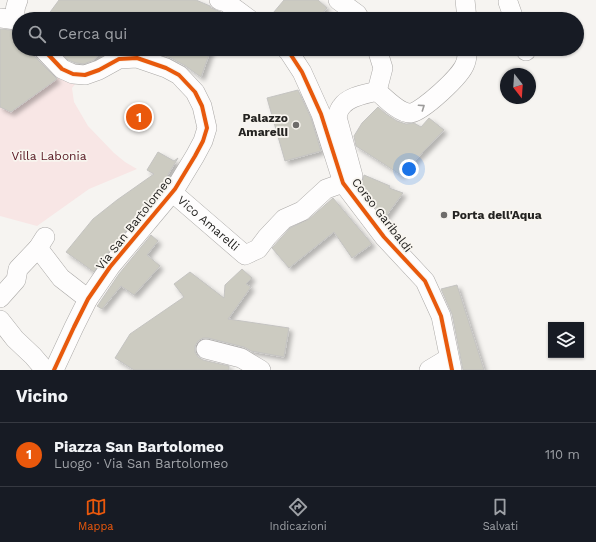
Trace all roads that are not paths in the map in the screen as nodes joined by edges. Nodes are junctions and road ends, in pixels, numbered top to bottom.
1 (18, 0) edge
2 (219, 0) edge
3 (338, 0) edge
4 (15, 12) edge
5 (240, 12) edge
6 (354, 12) edge
7 (50, 56) edge
8 (292, 56) edge
9 (379, 56) edge
10 (467, 56) edge
11 (377, 91) junction
12 (344, 183) junction
13 (172, 192) junction
14 (0, 298) edge
15 (88, 299) junction
16 (0, 320) edge
17 (206, 349) dead end
18 (451, 364) edge
19 (45, 370) edge
20 (54, 370) edge
21 (261, 370) edge
22 (429, 370) edge

1 - 4 street
2 - 5 street
3 - 6 street
7 - 13 street, Via San Bartolomeo
8 - 12 street, Corso Garibaldi
9 - 11 street
11 -> 10 street
11 - 12 street
12 - 13 street, Vico Amarelli
12 - 18 street, Corso Garibaldi
13 - 15 street, Via San Bartolomeo
14 - 15 street
15 - 20 street, Via San Bartolomeo
16 - 19 street
17 - 21 street
18 - 22 street

